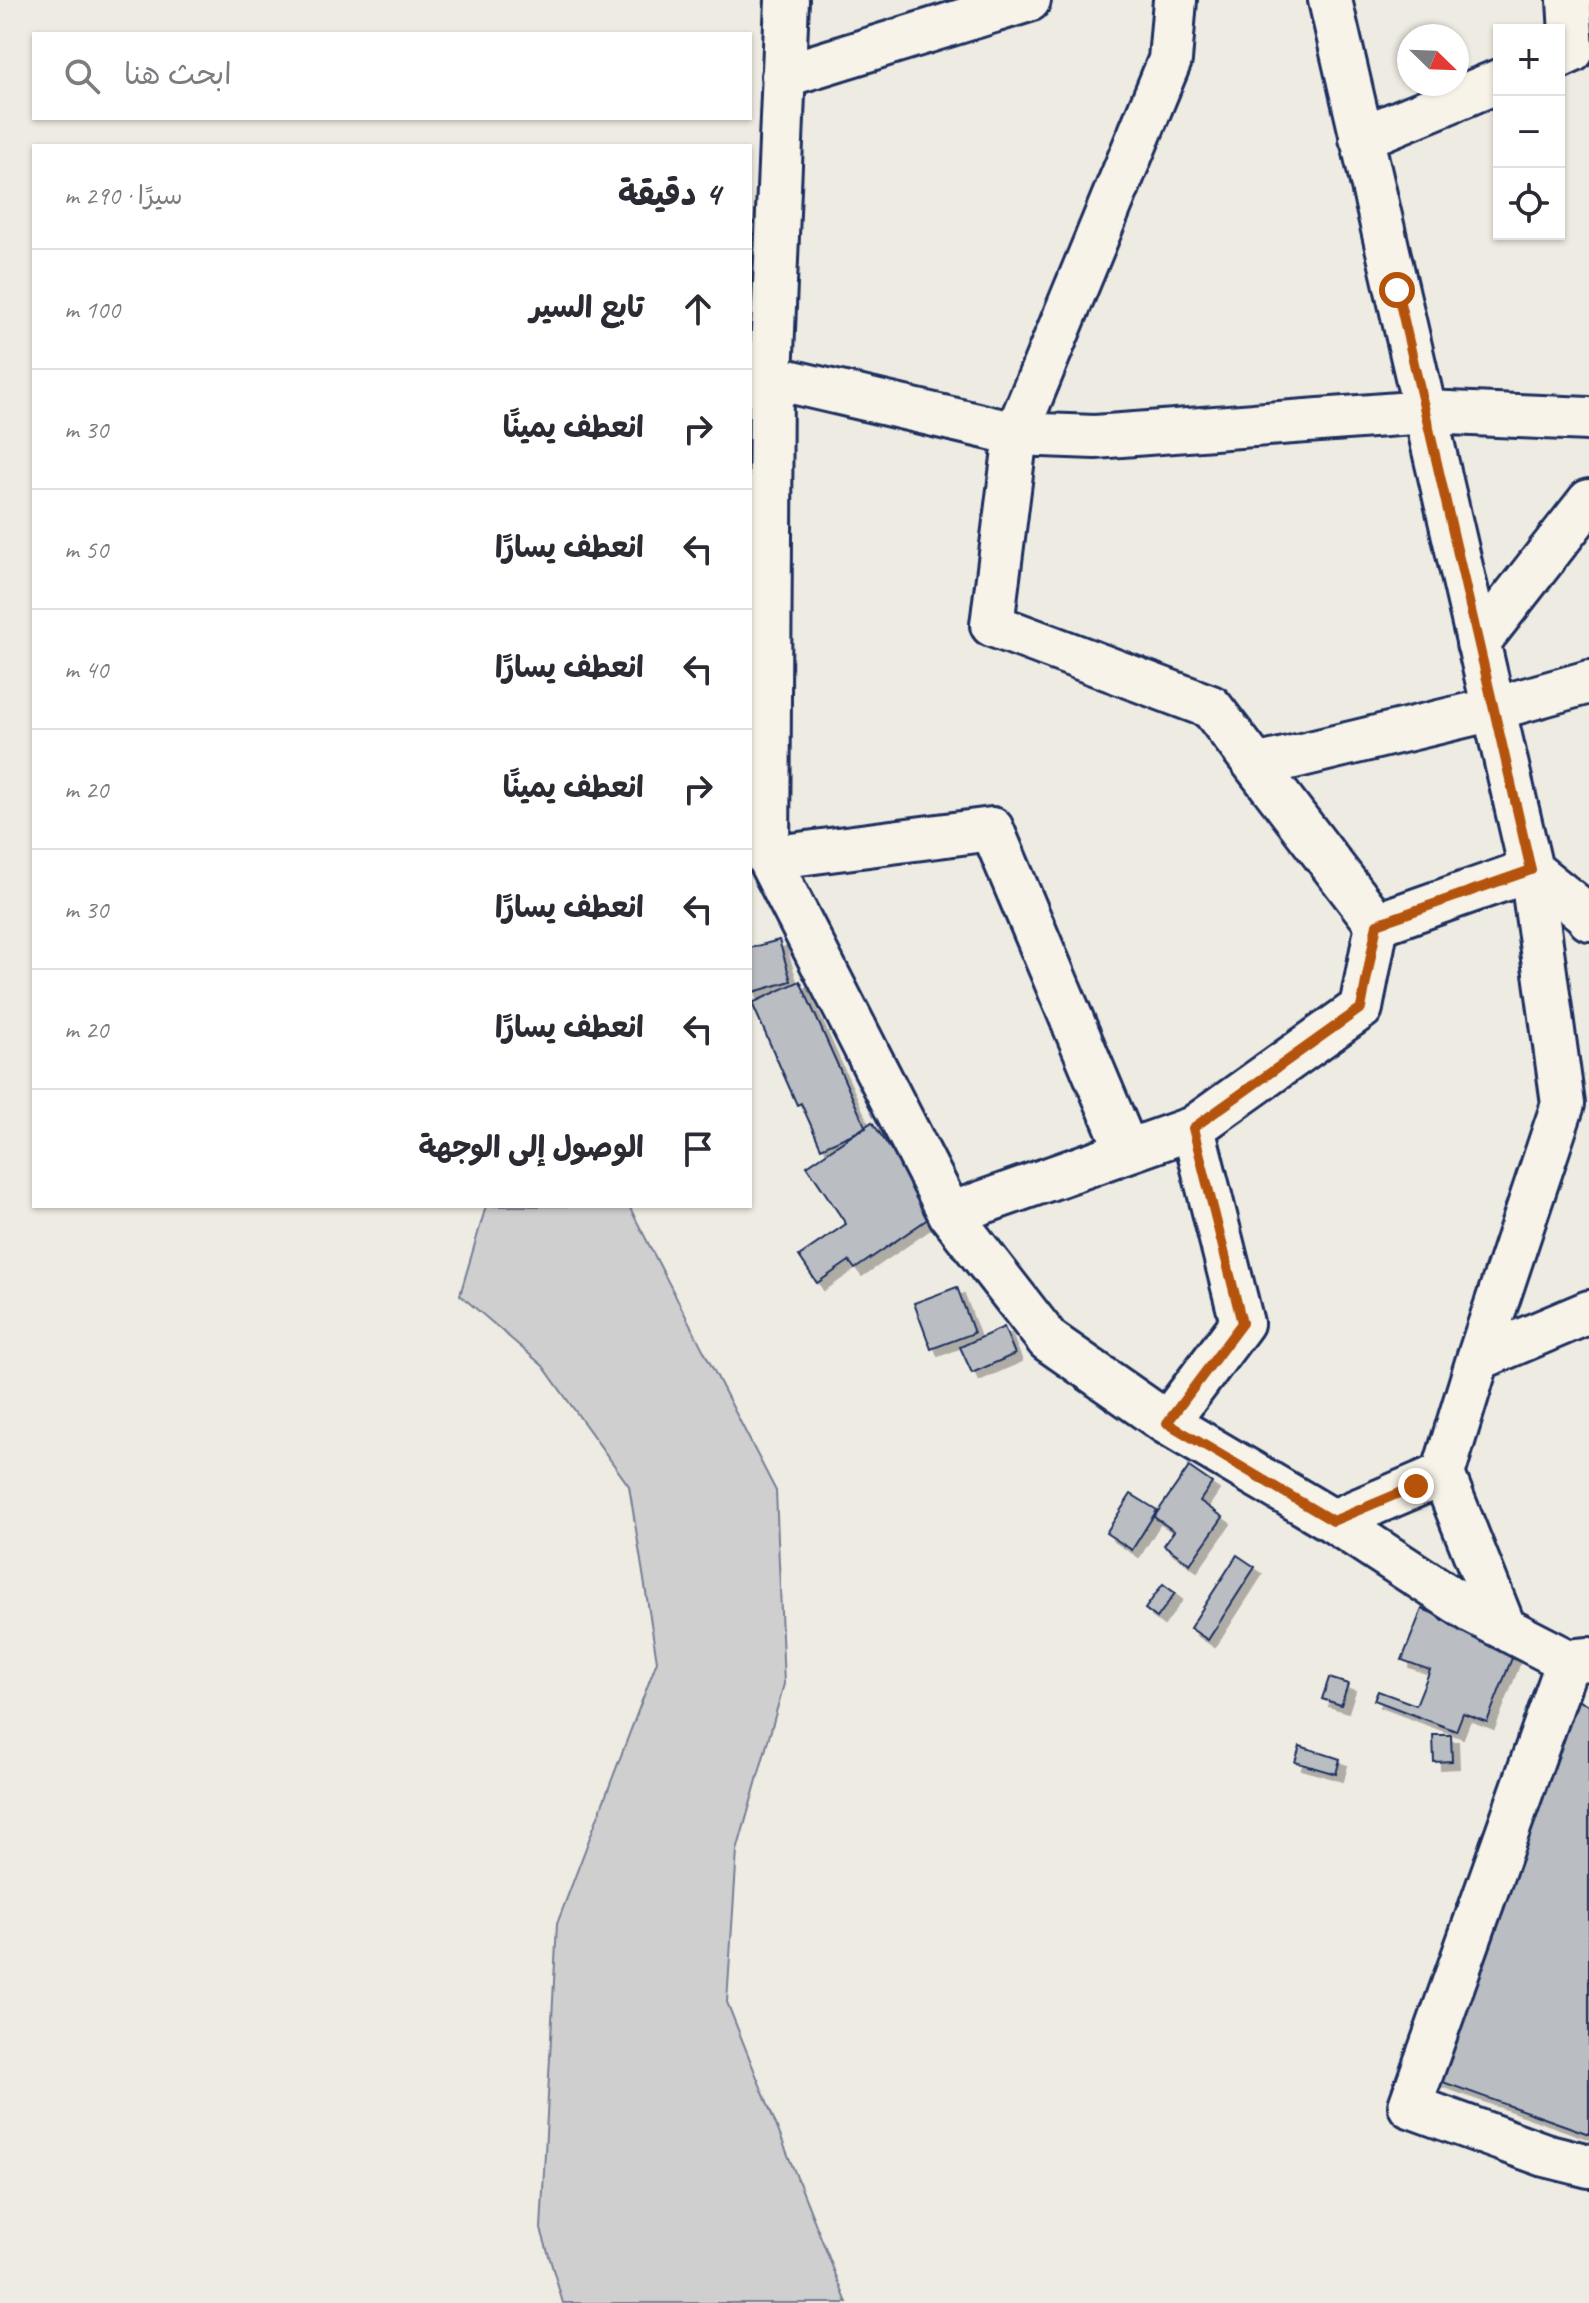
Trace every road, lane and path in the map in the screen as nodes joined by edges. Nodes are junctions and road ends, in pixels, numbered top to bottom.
1 (787, 0) edge
2 (1029, 0) edge
3 (1175, 0) edge
4 (1330, 0) edge
5 (1569, 0) edge
6 (1573, 51) edge
7 (783, 76) junction
8 (1493, 83) edge
9 (1361, 138) junction
10 (771, 377) junction
11 (1425, 412) junction
12 (1589, 419) edge
13 (1016, 434) junction
14 (1589, 501) edge
15 (1576, 545) edge
16 (1478, 643) junction
17 (1589, 682) edge
18 (1493, 709) junction
19 (1256, 766) junction
20 (768, 858) junction
21 (1531, 870) junction
22 (1589, 919) edge
23 (1377, 924) junction
24 (1576, 1115) edge
25 (1193, 1128) junction
26 (1127, 1151) junction
27 (950, 1214) junction
28 (1589, 1312) edge
29 (1478, 1359) junction
30 (1167, 1423) junction
31 (1443, 1474) junction
32 (1333, 1521) junction
33 (1504, 1627) junction
34 (1578, 1660) edge
35 (1589, 2166) edge

1 - 7 street
2 - 7 street
3 - 13 street
4 - 9 street
5 - 6 street
7 - 10 street
8 - 9 street
9 - 11 street
10 - 13 street
10 - 20 street
11 - 12 street
11 - 13 street
11 - 16 street
13 - 19 street
14 - 15 street
15 - 16 street
16 - 18 street
17 - 18 street
18 - 19 street
18 - 21 street
19 - 23 street
20 - 26 street
20 - 27 street
21 - 22 street
21 - 23 street
21 - 24 street
23 - 25 street
24 - 29 street
25 - 26 street
25 - 30 street
26 - 27 street
27 - 30 street
28 - 29 street
29 - 31 street
30 - 32 street
31 - 32 street
31 - 33 street
32 - 33 street
33 - 34 street
34 - 35 street

